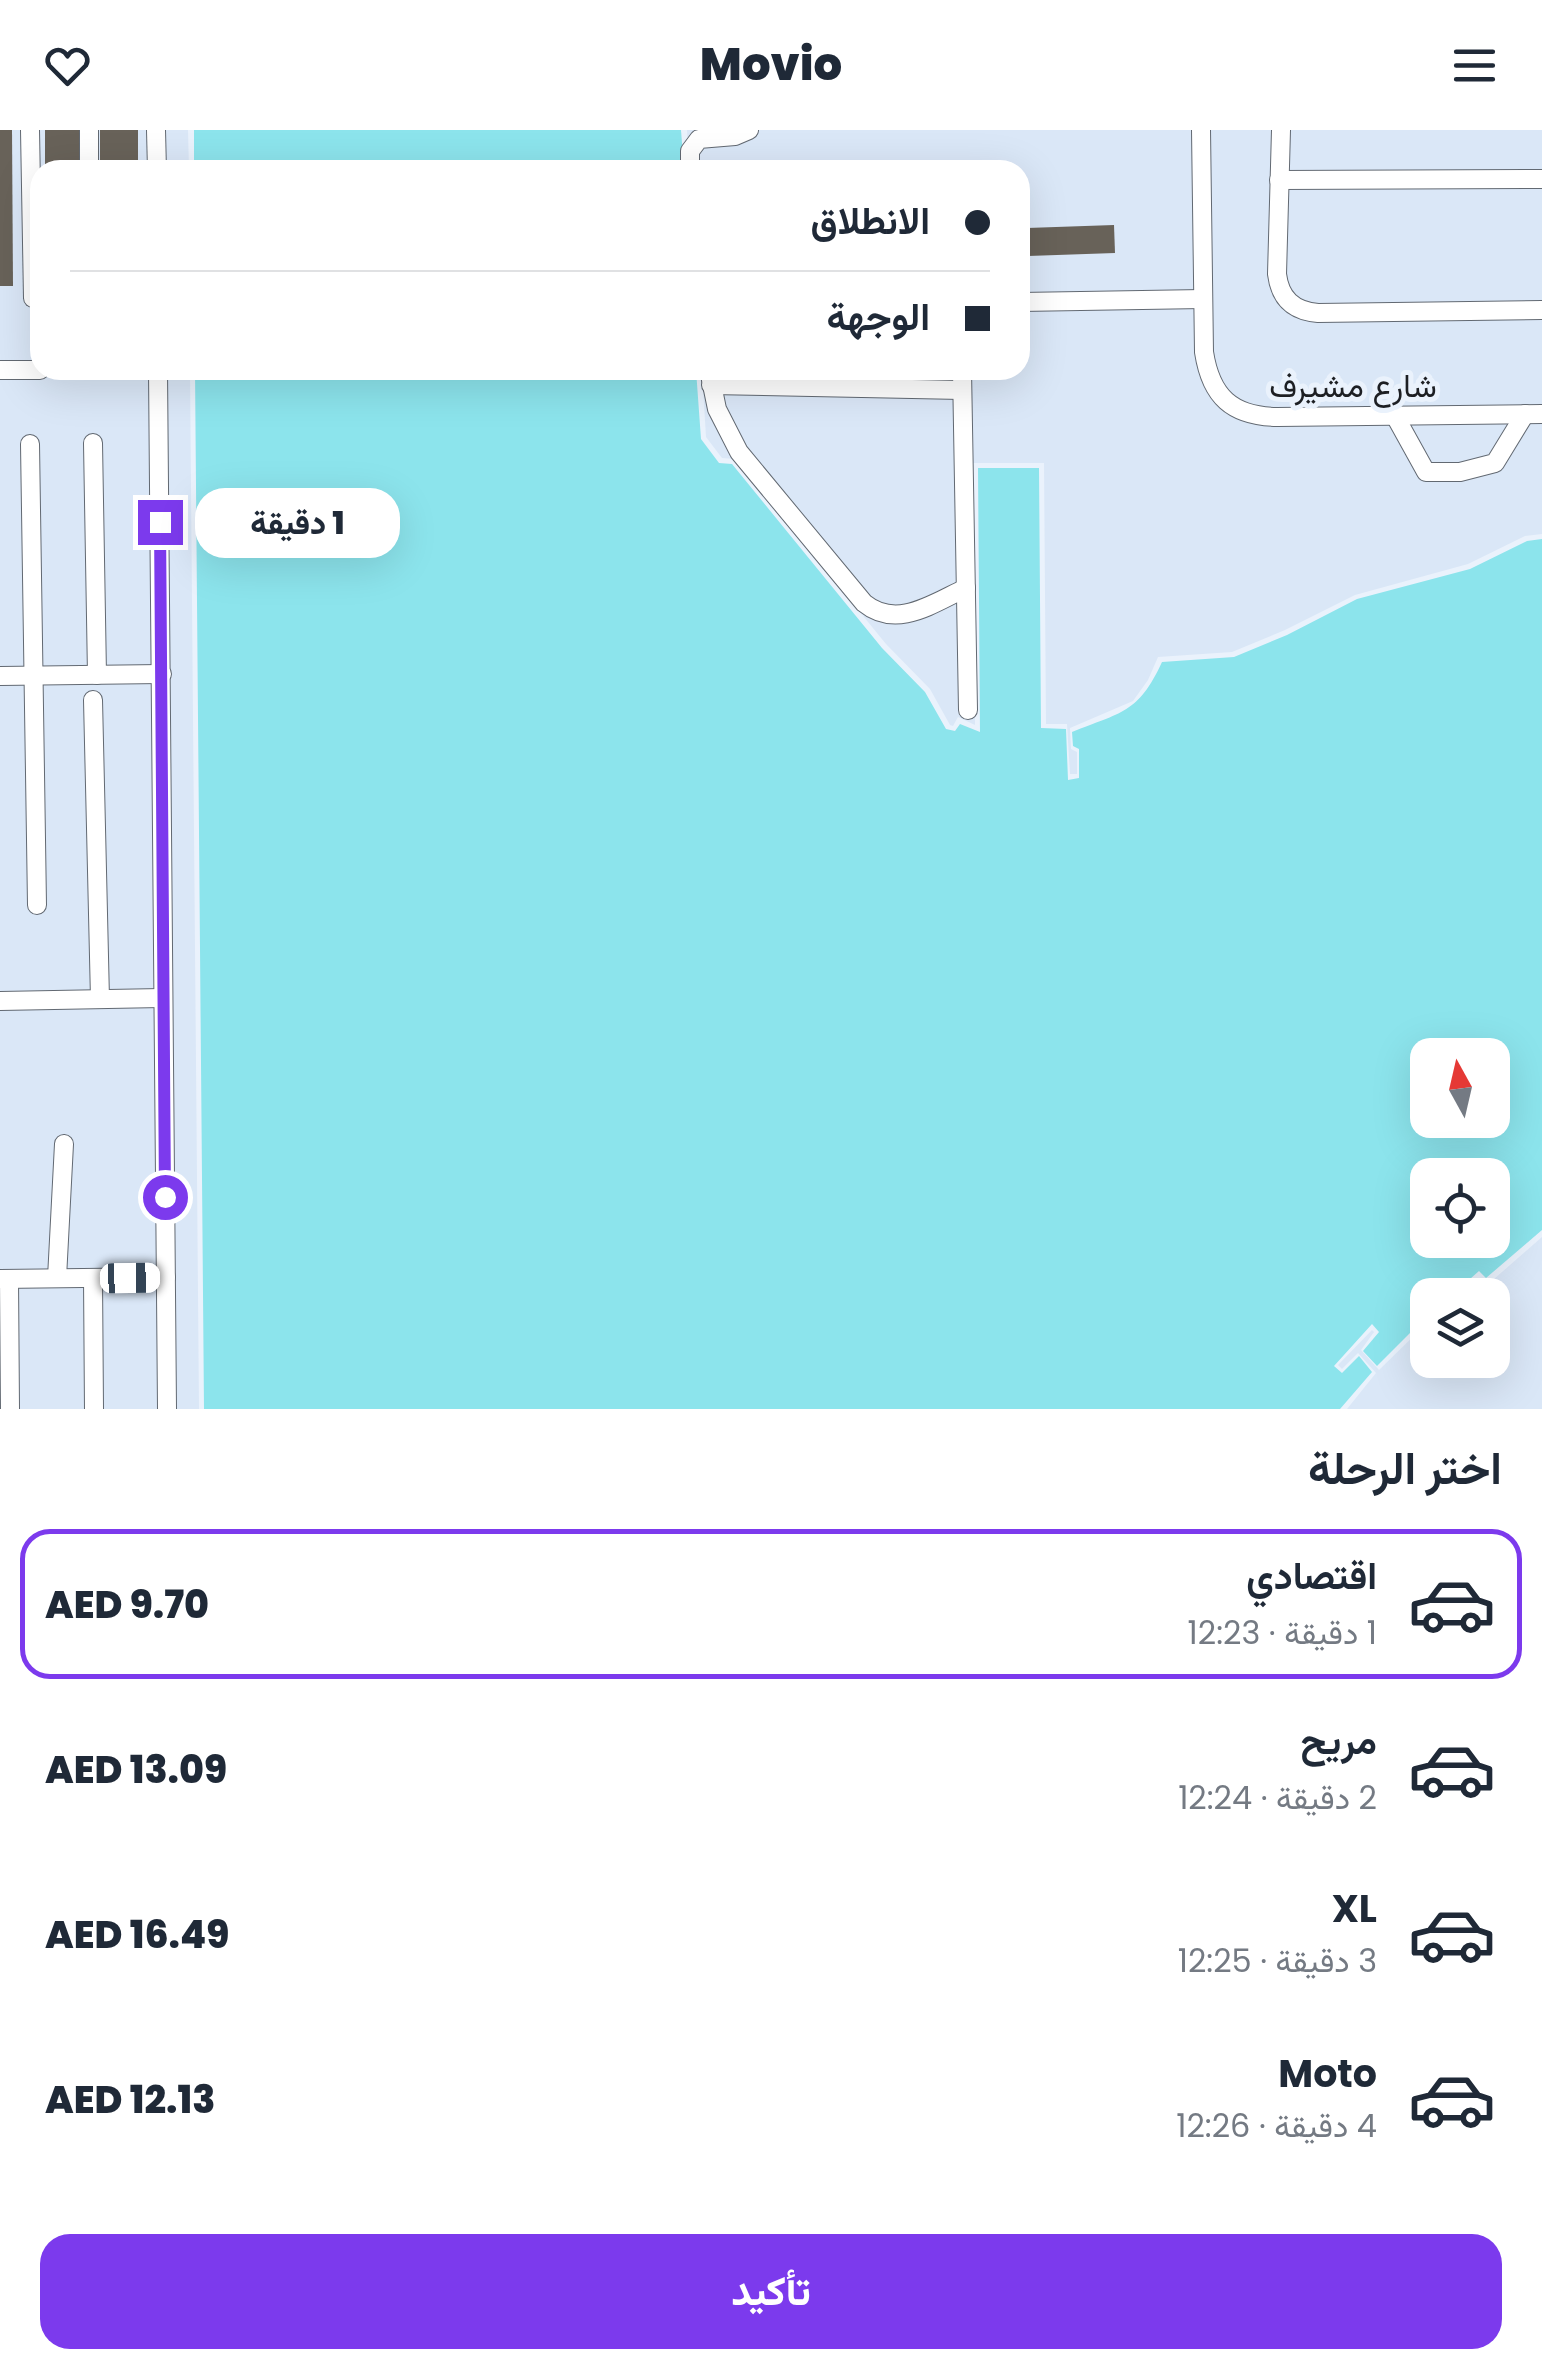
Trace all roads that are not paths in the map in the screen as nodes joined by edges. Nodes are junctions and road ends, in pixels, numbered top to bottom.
1 (30, 130) edge
2 (89, 130) edge
3 (156, 130) edge
4 (749, 130) edge
5 (1201, 130) edge
6 (1280, 130) edge
7 (31, 160) edge
8 (89, 160) edge
9 (156, 160) edge
10 (690, 160) edge
11 (1542, 179) edge
12 (1279, 180) junction
13 (1203, 299) junction
14 (1030, 302) edge
15 (1542, 310) edge
16 (0, 370) edge
17 (30, 370) edge
18 (158, 380) edge
19 (710, 380) edge
20 (752, 380) edge
21 (962, 380) edge
22 (962, 390) junction
23 (1533, 414) edge
24 (1394, 416) junction
25 (93, 443) dead end
26 (30, 444) dead end
27 (966, 588) junction
28 (97, 674) junction
29 (162, 674) junction
30 (34, 675) junction
31 (0, 676) edge
32 (93, 700) dead end
33 (968, 710) dead end
34 (38, 906) dead end
35 (162, 998) junction
36 (100, 999) junction
37 (0, 1001) edge
38 (64, 1144) dead end
39 (166, 1277) junction
40 (57, 1278) junction
41 (93, 1278) junction
42 (4, 1279) edge
43 (10, 1409) edge
44 (94, 1409) edge
45 (167, 1409) edge

1 - 7 street
2 - 8 street
3 - 9 street
4 - 10 street
5 - 13 street, شارع مشيرف
6 - 12 street
11 - 12 street
12 - 15 street
13 - 14 street
13 - 24 street, شارع مشيرف
16 - 17 street
18 - 29 street
19 - 27 street
20 - 22 street
21 - 22 street
22 - 27 street
23 - 24 street, شارع مشيرف
23 - 24 street
25 - 28 street
26 - 30 street
27 - 33 street
28 - 29 street
28 - 30 street
29 - 35 street
30 - 31 street
30 - 34 street
32 - 36 street
35 - 36 street
35 - 39 street
36 - 37 street
38 - 40 street
39 - 41 street
39 - 45 street
40 - 41 street
40 - 42 street
41 - 44 street
42 - 43 street

